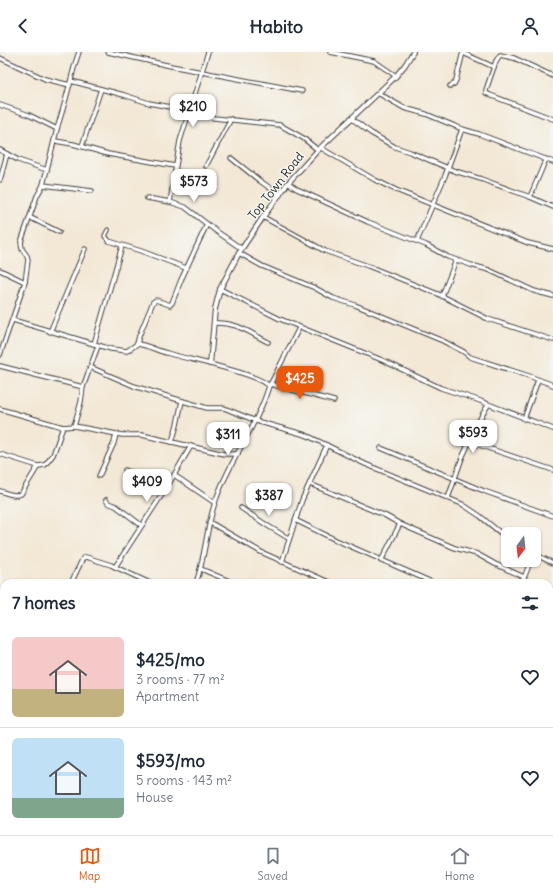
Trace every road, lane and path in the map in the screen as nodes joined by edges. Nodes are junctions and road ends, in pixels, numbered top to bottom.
1 (79, 52) edge
2 (108, 52) edge
3 (208, 52) edge
4 (330, 52) edge
5 (413, 52) edge
6 (463, 52) edge
7 (0, 58) edge
8 (494, 67) junction
9 (202, 71) junction
10 (396, 76) junction
11 (553, 76) edge
12 (70, 83) junction
13 (450, 86) dead end
14 (101, 89) junction
15 (302, 91) dead end
16 (378, 93) junction
17 (0, 105) edge
18 (190, 111) junction
19 (351, 118) junction
20 (231, 119) junction
21 (553, 119) edge
22 (57, 129) junction
23 (462, 129) junction
24 (55, 141) junction
25 (82, 146) junction
26 (319, 149) junction
27 (0, 150) edge
28 (7, 154) junction
29 (231, 158) dead end
30 (546, 159) junction
31 (553, 162) edge
32 (175, 166) junction
33 (206, 166) dead end
34 (448, 168) junction
35 (47, 170) junction
36 (0, 180) edge
37 (288, 183) junction
38 (43, 185) junction
39 (92, 191) dead end
40 (280, 194) junction
41 (530, 197) junction
42 (147, 198) dead end
43 (170, 202) junction
44 (432, 205) junction
45 (553, 207) edge
46 (263, 217) junction
47 (31, 218) junction
48 (207, 224) junction
49 (108, 230) dead end
50 (59, 232) dead end
51 (417, 242) junction
52 (122, 246) junction
53 (85, 249) dead end
54 (242, 249) junction
55 (553, 249) edge
56 (239, 253) junction
57 (456, 260) junction
58 (186, 268) junction
59 (0, 270) edge
60 (25, 282) junction
61 (220, 289) junction
62 (442, 296) junction
63 (553, 296) edge
64 (13, 320) junction
65 (214, 323) junction
66 (299, 328) junction
67 (50, 332) junction
68 (553, 340) edge
69 (268, 342) dead end
70 (137, 344) junction
71 (96, 345) junction
72 (0, 355) edge
73 (210, 364) junction
74 (0, 366) edge
75 (90, 367) junction
76 (538, 380) junction
77 (270, 385) junction
78 (553, 386) edge
79 (83, 387) junction
80 (182, 401) junction
81 (334, 402) dead end
82 (488, 405) junction
83 (0, 409) edge
84 (524, 419) junction
85 (256, 420) junction
86 (74, 426) junction
87 (63, 427) junction
88 (553, 429) edge
89 (116, 434) junction
90 (172, 442) junction
91 (470, 442) junction
92 (327, 445) junction
93 (191, 446) junction
94 (381, 448) dead end
95 (0, 454) edge
96 (238, 454) junction
97 (38, 466) junction
98 (125, 470) dead end
99 (553, 470) edge
100 (174, 475) junction
101 (99, 476) dead end
102 (456, 479) junction
103 (310, 484) junction
104 (167, 487) junction
105 (0, 491) edge
106 (448, 498) junction
107 (106, 500) dead end
108 (214, 503) junction
109 (241, 508) dead end
110 (553, 516) edge
111 (295, 520) junction
112 (209, 522) junction
113 (400, 524) junction
114 (141, 525) junction
115 (501, 533) edge
116 (288, 538) junction
117 (541, 557) edge
118 (381, 561) junction
119 (282, 562) junction
120 (553, 563) edge
121 (115, 567) junction
122 (528, 567) edge
123 (201, 569) junction
124 (524, 577) joint
125 (72, 579) edge
126 (141, 579) edge
127 (197, 579) edge
128 (225, 579) edge
129 (322, 579) edge
130 (424, 579) edge

1 - 12 street
2 - 9 street
3 - 9 street
4 - 10 street
5 - 10 street, Top Town Road
6 - 8 street
6 - 13 street
7 - 12 street
8 - 11 street
8 - 21 street
9 - 15 street
9 - 18 street
10 - 16 street, Top Town Road
12 - 14 street
12 - 22 street
14 - 18 street
14 - 25 street
16 - 19 street, Top Town Road
16 - 23 street
17 - 22 street
18 - 20 street
18 - 32 street
19 - 26 street, Top Town Road
19 - 34 street
20 - 26 street
20 - 33 street
22 - 24 street
23 - 30 street
23 - 34 street
24 - 25 street
24 - 35 street
25 - 32 street
26 - 37 street, Top Town Road
26 - 44 street
27 - 28 street
28 - 35 street
28 - 36 street
29 - 40 street
30 - 31 street
30 - 41 street
32 - 43 street
34 - 41 street
34 - 44 street
35 - 38 street
37 - 40 street, Top Town Road
37 - 51 street
38 - 39 street
38 - 47 street
40 - 46 street, Top Town Road
41 - 45 street
42 - 43 street
43 - 48 street
44 - 51 street
44 - 55 street
46 - 54 street, Top Town Road
46 - 62 street
47 - 50 street
47 - 60 street
48 - 54 street
48 - 58 street
49 - 52 street
51 - 57 street
52 - 58 street
52 - 71 street
53 - 67 street
54 - 56 street, Top Town Road
56 - 61 street, Top Town Road
56 - 76 street
57 - 62 street
57 - 63 street
58 - 70 street
59 - 60 street
60 - 64 street
61 - 65 street, Top Town Road
61 - 66 street
62 - 68 street
64 - 67 street
64 - 72 street
65 - 69 street
65 - 73 street, Top Town Road
66 - 77 street
66 - 82 street
67 - 71 street
70 - 71 street
70 - 73 street
71 - 75 street
73 - 77 street
74 - 79 street
75 - 79 street
75 - 80 street
76 - 78 street
76 - 84 street
77 - 81 street
77 - 85 street
79 - 86 street
80 - 85 street
80 - 90 street
82 - 84 street
82 - 91 street
83 - 87 street
84 - 88 street
85 - 92 street
85 - 96 street
86 - 87 street
86 - 89 street
87 - 97 street
89 - 90 street
89 - 101 street
90 - 93 street
91 - 99 street
91 - 102 street
92 - 103 street
92 - 106 street
93 - 96 street
93 - 100 street
94 - 102 street
95 - 97 street
96 - 108 street
97 - 105 street
98 - 104 street
100 - 104 street
100 - 108 street
102 - 106 street
102 - 110 street
103 - 111 street
103 - 113 street
104 - 114 street
106 - 115 street
107 - 114 street
108 - 112 street
109 - 116 street
111 - 116 street
111 - 118 street
112 - 119 street
112 - 123 street
113 - 118 street
113 - 124 street
114 - 121 street
116 - 119 street
117 - 120 street
118 - 130 street
119 - 129 street
121 - 125 street
121 - 126 street
122 - 124 street
123 - 127 street
123 - 128 street

